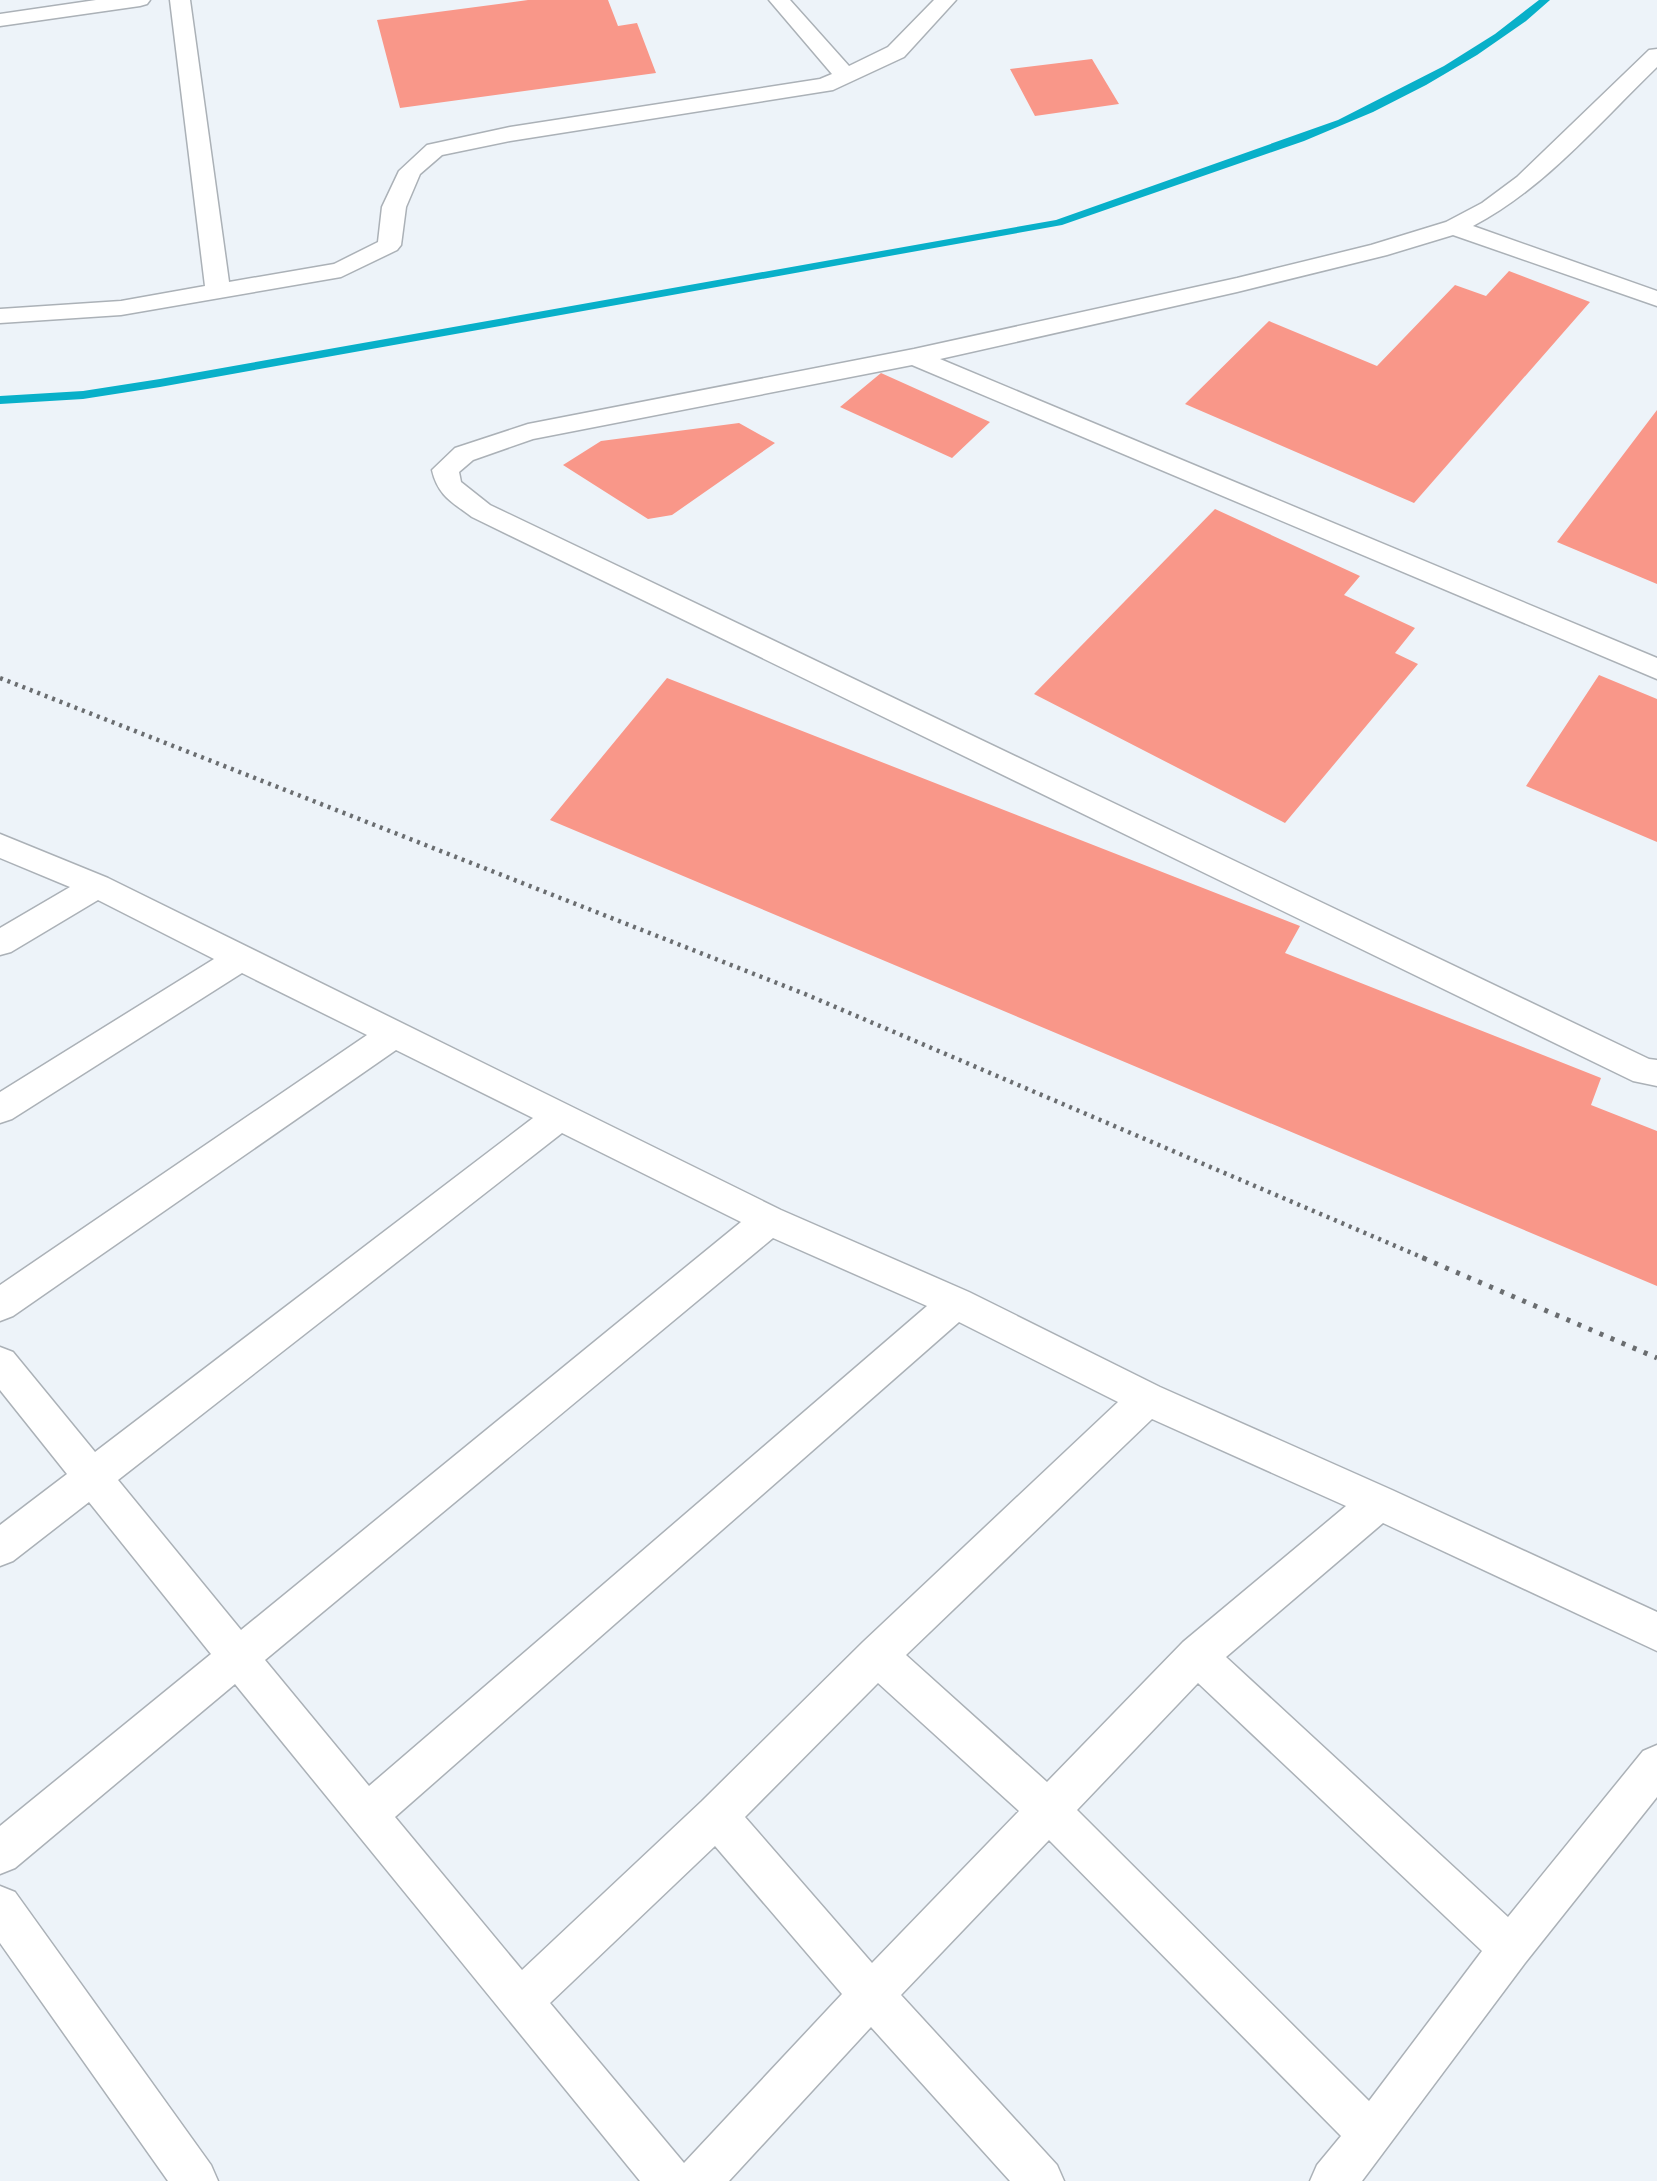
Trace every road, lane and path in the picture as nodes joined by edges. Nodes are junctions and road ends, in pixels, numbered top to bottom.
1 (140, 0) edge
2 (180, 0) edge
3 (779, 0) edge
4 (946, 0) edge
5 (0, 20) edge
6 (1657, 55) edge
7 (845, 75) junction
8 (1454, 228) junction
9 (218, 291) junction
10 (1657, 299) edge
11 (0, 316) edge
12 (914, 357) junction
13 (1657, 669) edge
14 (0, 844) edge
15 (97, 886) junction
16 (0, 943) edge
17 (242, 957) junction
18 (394, 1034) junction
19 (1657, 1073) edge
20 (0, 1109) edge
21 (560, 1116) junction
22 (769, 1220) junction
23 (956, 1303) junction
24 (0, 1305) edge
25 (0, 1363) edge
26 (1147, 1399) junction
27 (92, 1476) junction
28 (1379, 1502) junction
29 (0, 1548) edge
30 (1657, 1632) edge
31 (239, 1656) junction
32 (877, 1656) junction
33 (1197, 1656) junction
34 (1657, 1765) edge
35 (1049, 1811) junction
36 (366, 1815) junction
37 (717, 1816) junction
38 (0, 1853) edge
39 (0, 1908) edge
40 (1510, 1948) junction
41 (871, 1995) junction
42 (521, 2000) junction
43 (1371, 2135) junction
44 (195, 2181) edge
45 (669, 2181) edge
46 (698, 2181) edge
47 (1041, 2181) edge
48 (1333, 2181) edge

1 - 5 street
2 - 9 street
3 - 7 street
4 - 7 street
6 - 8 street
7 - 9 street
8 - 10 street
8 - 12 street
9 - 11 street
12 - 13 street
12 - 19 street
14 - 15 street
15 - 16 street
15 - 17 street
17 - 18 street
17 - 20 street
18 - 21 street
18 - 24 street
21 - 22 street
21 - 27 street
22 - 23 street
22 - 31 street
23 - 26 street
23 - 36 street
25 - 27 street
26 - 28 street
26 - 32 street
27 - 29 street
27 - 31 street
28 - 30 street
28 - 33 street
31 - 36 street
31 - 38 street
32 - 35 street
32 - 37 street
33 - 35 street
33 - 40 street
34 - 40 street
35 - 41 street
35 - 43 street
36 - 42 street
37 - 41 street
37 - 42 street
39 - 44 street
40 - 43 street
41 - 46 street
41 - 47 street
42 - 45 street
43 - 48 street

